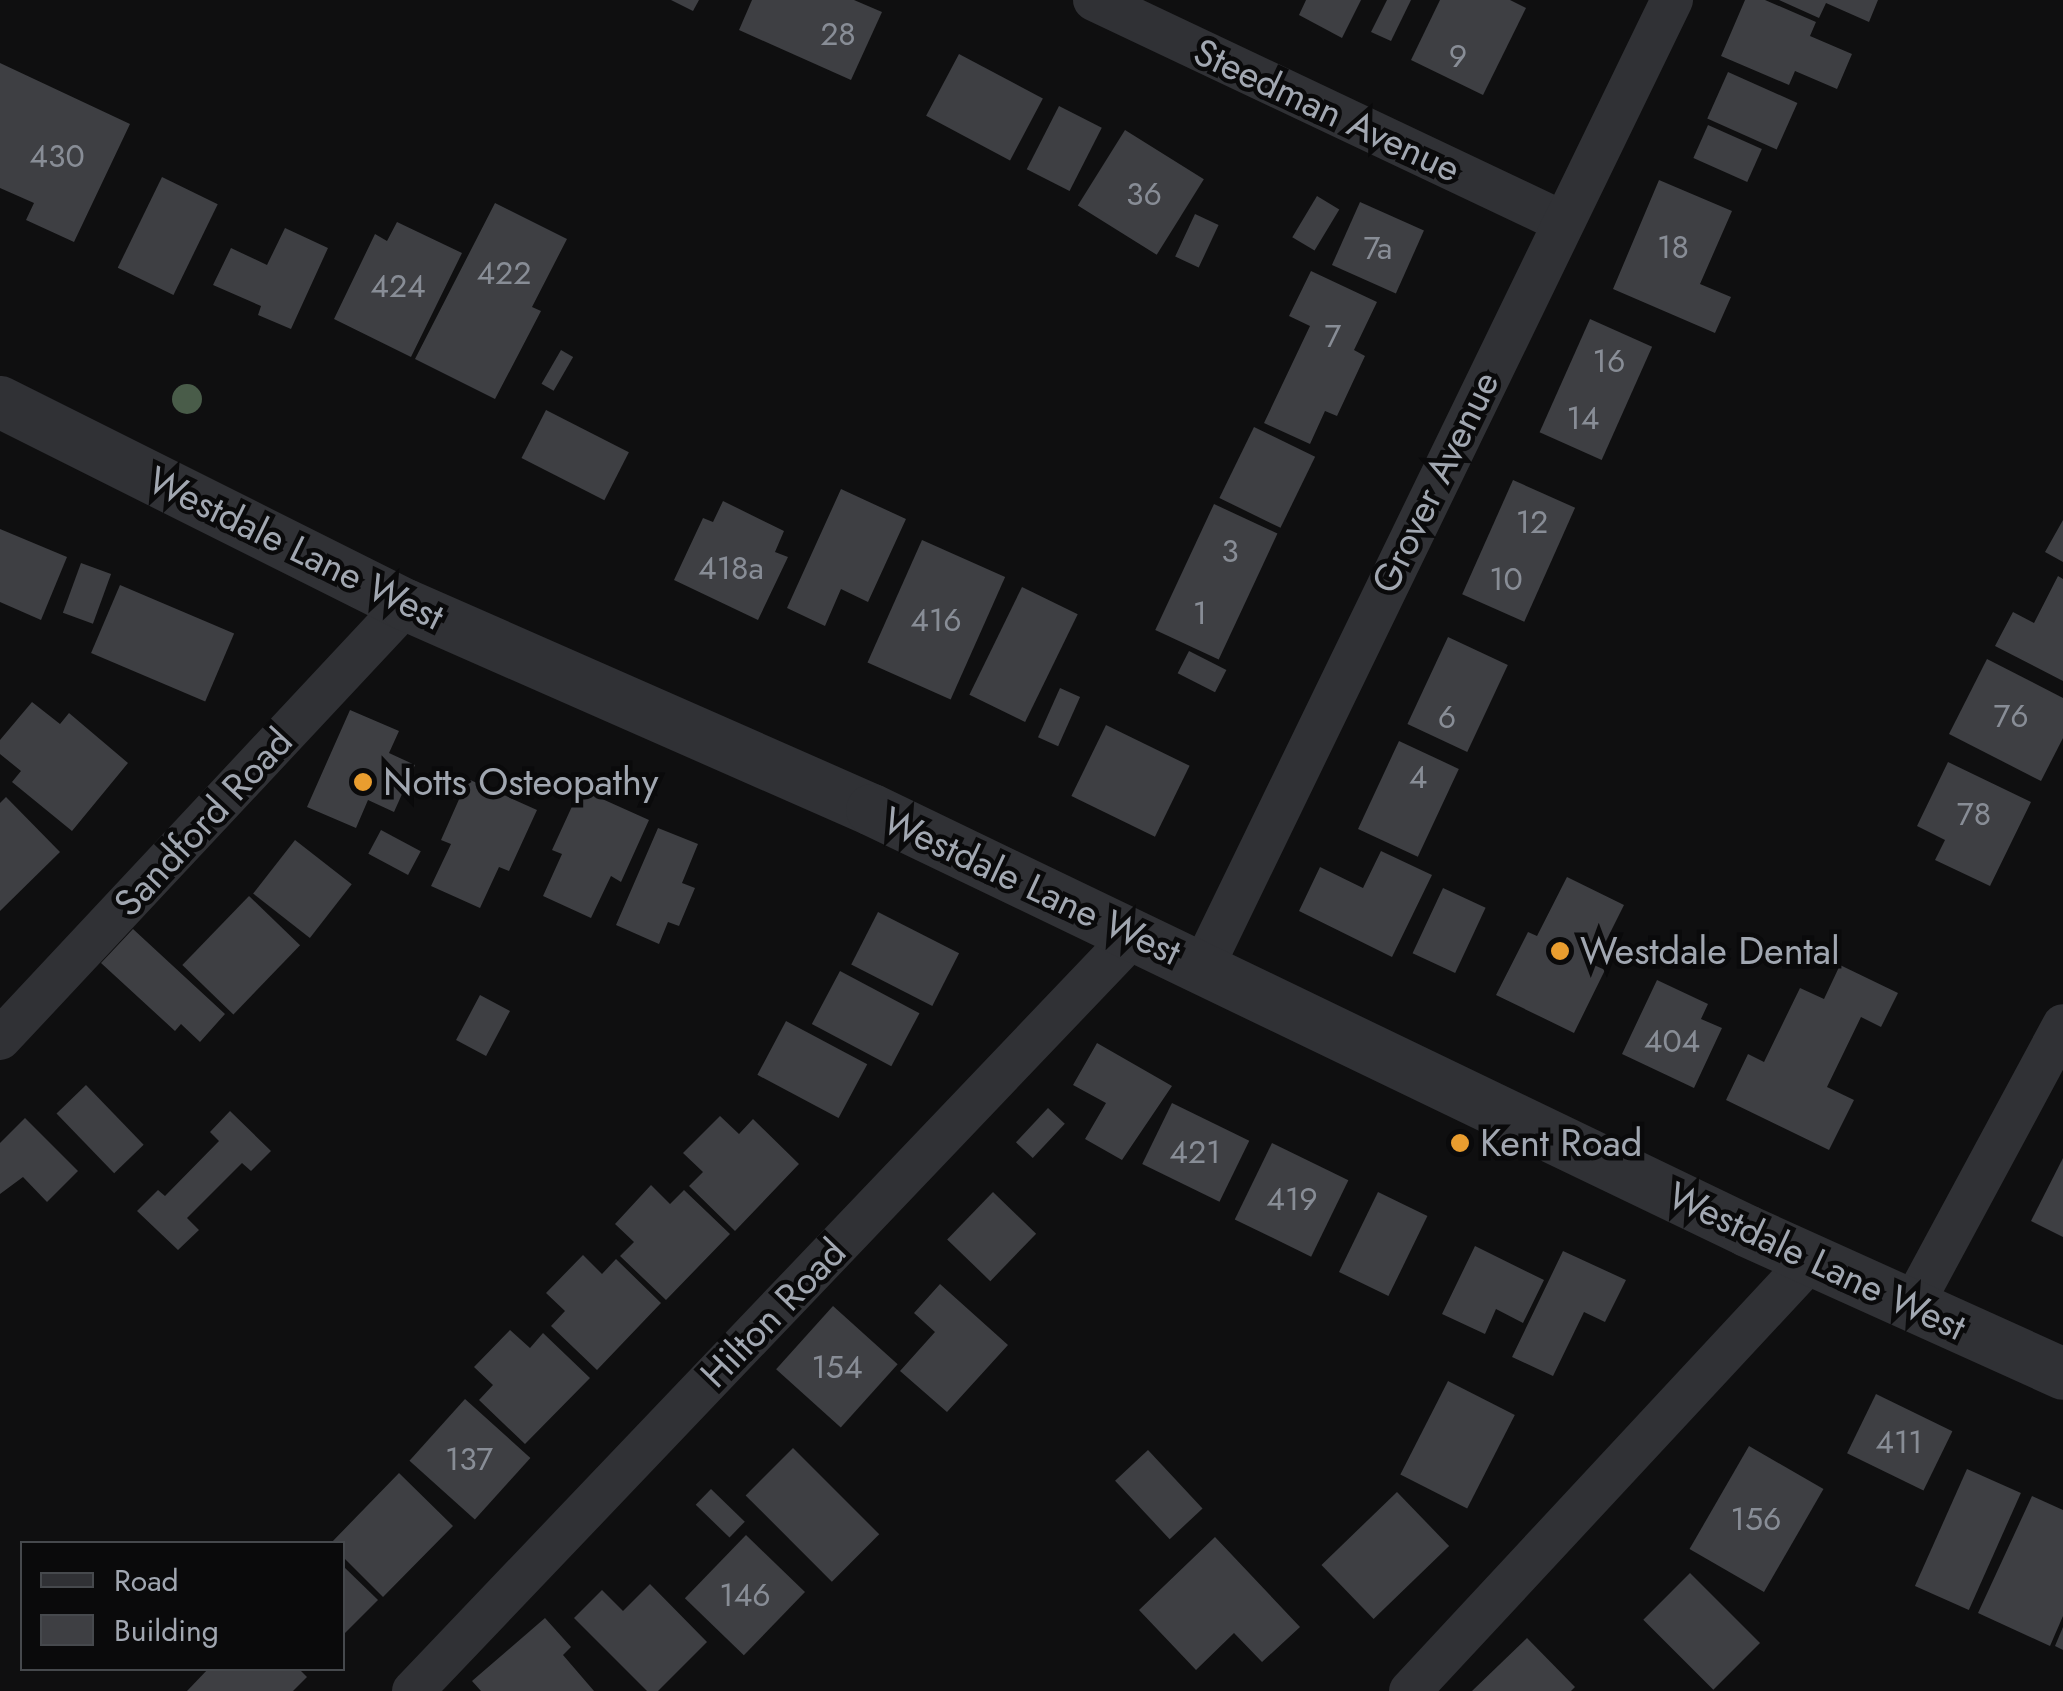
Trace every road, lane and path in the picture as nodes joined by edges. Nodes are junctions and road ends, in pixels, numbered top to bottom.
1 (1094, 0) edge
2 (1672, 0) edge
3 (1561, 221) junction
4 (0, 402) edge
5 (406, 604) junction
6 (1132, 936) junction
7 (1203, 967) junction
8 (2063, 1025) edge
9 (0, 1039) edge
10 (1811, 1260) junction
11 (1912, 1306) junction
12 (2063, 1374) edge
13 (413, 1691) edge
14 (1410, 1691) edge

1 - 3 street, Steedman Avenue
2 - 3 street, Grover Avenue
3 - 7 street, Grover Avenue
4 - 5 street, Westdale Lane West
5 - 6 street, Westdale Lane West
5 - 9 street, Sandford Road
6 - 7 street, Westdale Lane West
6 - 13 street, Hilton Road
7 - 10 street, Westdale Lane West
8 - 11 street
10 - 11 street, Westdale Lane West
10 - 14 street
11 - 12 street, Westdale Lane West

